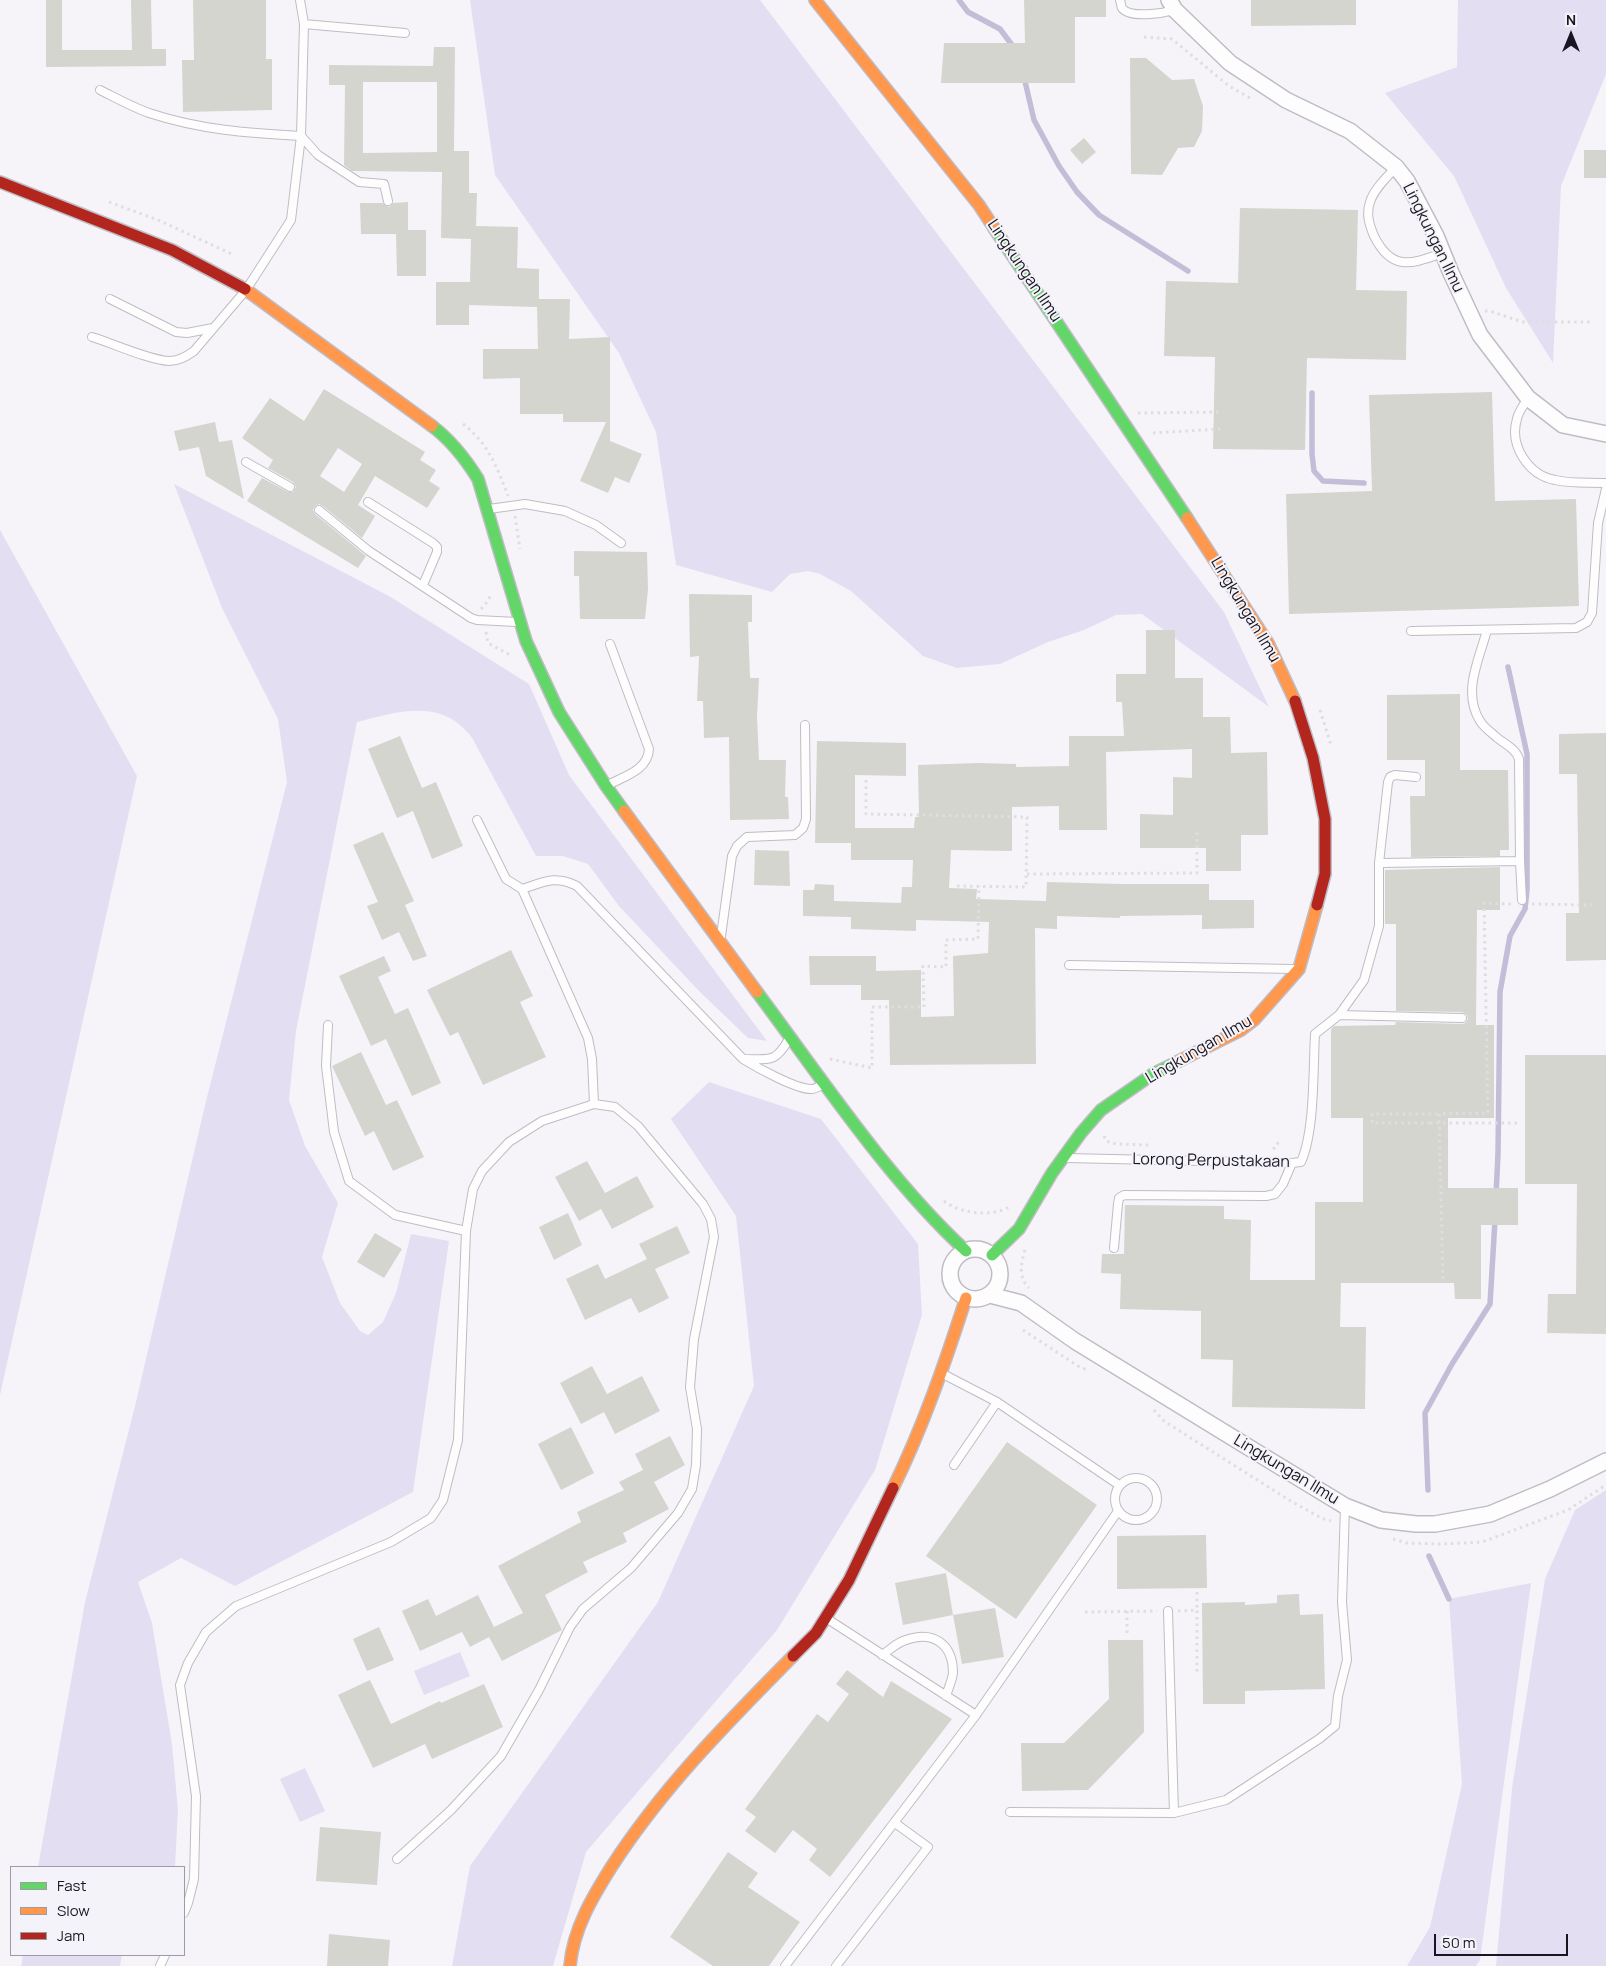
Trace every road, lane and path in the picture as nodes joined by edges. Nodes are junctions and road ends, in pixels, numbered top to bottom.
1 (300, 0) edge
2 (815, 0) edge
3 (1120, 0) edge
4 (1172, 5) edge
5 (304, 24) junction
6 (405, 33) dead end
7 (100, 90) dead end
8 (301, 136) junction
9 (1396, 167) junction
10 (0, 182) edge
11 (388, 201) dead end
12 (1443, 253) junction
13 (246, 290) junction
14 (110, 299) dead end
15 (1479, 312) dead end
16 (1590, 322) dead end
17 (213, 328) junction
18 (92, 337) dead end
19 (1528, 398) junction
20 (1220, 429) dead end
21 (1606, 434) edge
22 (1147, 435) dead end
23 (246, 462) dead end
24 (1606, 484) edge
25 (290, 487) dead end
26 (1606, 490) edge
27 (368, 502) dead end
28 (319, 510) dead end
29 (487, 510) junction
30 (621, 543) dead end
31 (423, 585) junction
32 (493, 589) dead end
33 (484, 621) junction
34 (519, 622) junction
35 (1487, 630) junction
36 (1411, 631) dead end
37 (610, 644) dead end
38 (514, 657) dead end
39 (1319, 707) dead end
40 (805, 725) dead end
41 (1333, 754) dead end
42 (1416, 777) dead end
43 (866, 780) dead end
44 (606, 786) junction
45 (477, 820) dead end
46 (1197, 831) dead end
47 (1520, 862) junction
48 (1379, 863) junction
49 (1027, 874) junction
50 (955, 886) dead end
51 (979, 886) junction
52 (522, 889) junction
53 (1519, 902) joint
54 (1534, 904) dead end
55 (1592, 905) dead end
56 (720, 943) junction
57 (1069, 965) dead end
58 (1298, 969) junction
59 (1339, 1015) junction
60 (1462, 1018) dead end
61 (328, 1025) dead end
62 (790, 1038) junction
63 (828, 1058) dead end
64 (743, 1059) junction
65 (824, 1084) junction
66 (594, 1104) junction
67 (1439, 1114) junction
68 (1521, 1123) dead end
69 (1105, 1130) dead end
70 (1278, 1142) dead end
71 (1156, 1146) dead end
72 (1264, 1149) dead end
73 (1064, 1158) junction
74 (1292, 1163) junction
75 (466, 1230) junction
76 (1027, 1245) dead end
77 (1114, 1248) dead end
78 (966, 1251) junction
79 (992, 1255) junction
80 (1443, 1279) dead end
81 (1034, 1293) dead end
82 (990, 1296) junction
83 (966, 1298) junction
84 (1023, 1330) dead end
85 (942, 1373) junction
86 (1096, 1374) dead end
87 (998, 1402) junction
88 (1153, 1409) dead end
89 (1606, 1460) edge
90 (954, 1465) dead end
91 (1119, 1485) junction
92 (1344, 1506) junction
93 (1118, 1511) junction
94 (1331, 1521) dead end
95 (1197, 1592) dead end
96 (1197, 1610) dead end
97 (1127, 1611) dead end
98 (1168, 1611) dead end
99 (826, 1618) junction
100 (1127, 1635) dead end
101 (882, 1654) junction
102 (946, 1696) junction
103 (976, 1715) junction
104 (1010, 1812) dead end
105 (1174, 1813) junction
106 (894, 1823) junction
107 (397, 1859) dead end
108 (185, 1910) edge
109 (570, 1966) edge
110 (785, 1966) edge
111 (836, 1966) edge

1 - 5 lane
2 - 58 street, Lingkungan Ilmu
3 - 4 lane
4 - 9 street, Lingkungan Ilmu
5 - 6 lane
5 - 8 lane
7 - 8 lane
8 - 11 lane
8 - 13 lane
9 - 12 street, Lingkungan Ilmu
9 - 12 lane
10 - 13 street
12 - 19 street, Lingkungan Ilmu
13 - 17 lane
13 - 29 street
14 - 17 lane
15 - 16 path
17 - 18 lane
19 - 21 street, Lingkungan Ilmu
19 - 24 lane
20 - 22 path
23 - 25 lane
26 - 35 lane
27 - 31 lane
28 - 31 lane
29 - 30 lane
29 - 34 street
31 - 33 lane
32 - 33 path
33 - 34 lane
33 - 38 path
34 - 44 street
35 - 36 lane
35 - 47 lane
37 - 44 lane
39 - 41 path
40 - 56 lane
42 - 48 lane, Lorong Perpustakaan
43 - 49 path
44 - 56 street
45 - 52 lane
46 - 49 path
47 - 48 lane
47 - 53 lane
48 - 59 lane, Lorong Perpustakaan
49 - 51 path
50 - 51 path
51 - 63 path
52 - 64 lane
52 - 66 lane
53 - 67 path
54 - 55 path
56 - 62 street
57 - 58 lane
58 - 73 street, Lingkungan Ilmu
59 - 60 lane
59 - 74 lane, Lorong Perpustakaan
61 - 75 lane
62 - 64 lane
62 - 65 street
64 - 65 lane
65 - 78 street
66 - 75 lane
66 - 107 lane
67 - 68 path, bridge
67 - 80 path
69 - 71 path
70 - 72 path
73 - 74 lane, Lorong Perpustakaan
73 - 79 street, Lingkungan Ilmu
74 - 77 lane
75 - 108 lane
76 - 81 path
78 - 79 street
78 - 83 street
79 - 82 street
82 - 83 street
82 - 92 street, Lingkungan Ilmu
83 - 85 street
84 - 86 path
85 - 87 lane
85 - 99 street
87 - 90 lane
87 - 91 lane
88 - 94 path
89 - 92 street, Lingkungan Ilmu
91 - 93 lane
91 - 93 lane
92 - 105 lane
93 - 103 lane
95 - 96 path
97 - 100 path
98 - 105 lane
99 - 101 lane
99 - 109 street
101 - 102 lane
101 - 102 lane
102 - 103 lane
103 - 106 lane
104 - 105 lane
106 - 110 lane
106 - 111 lane

